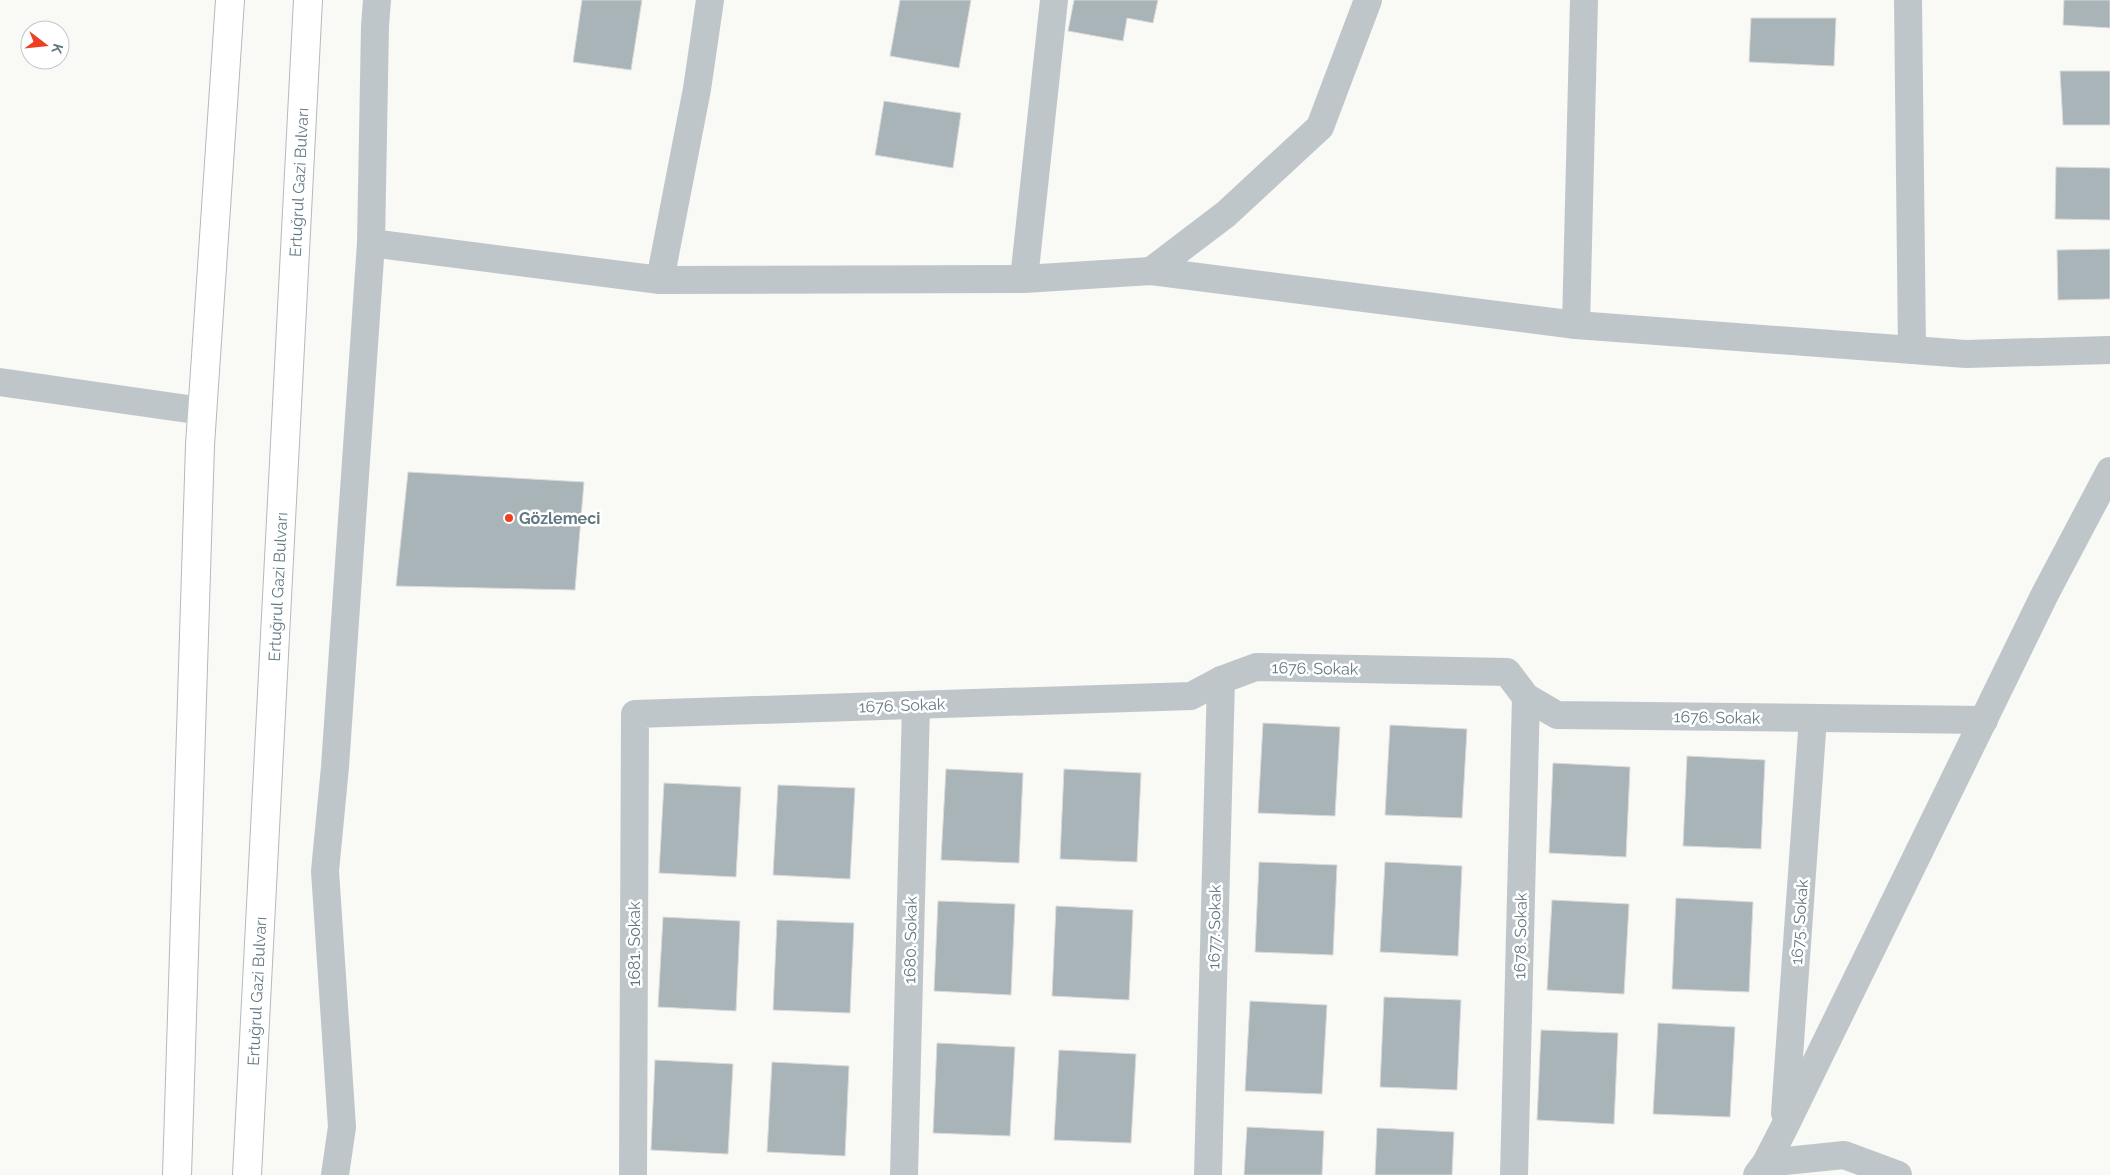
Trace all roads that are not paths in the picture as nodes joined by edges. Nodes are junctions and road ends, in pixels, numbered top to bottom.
1 (230, 0) edge
2 (308, 0) edge
3 (377, 0) edge
4 (710, 0) edge
5 (1054, 0) edge
6 (1368, 0) edge
7 (1584, 0) edge
8 (1908, 0) edge
9 (371, 243) junction
10 (1151, 271) junction
11 (1024, 279) junction
12 (660, 280) junction
13 (1576, 325) junction
14 (1912, 350) junction
15 (2110, 350) edge
16 (0, 382) edge
17 (202, 411) junction
18 (2110, 471) edge
19 (1220, 680) junction
20 (1526, 698) junction
21 (916, 705) junction
22 (635, 714) joint
23 (1812, 718) junction
24 (1984, 720) junction
25 (1785, 1126) junction
26 (1761, 1169) edge
27 (177, 1175) edge
28 (247, 1175) edge
29 (335, 1175) edge
30 (633, 1175) edge
31 (904, 1175) edge
32 (1208, 1175) edge
33 (1514, 1175) edge
34 (1898, 1175) edge

1 - 17 main road
2 - 28 main road, Ertuğrul Gazi Bulvarı
3 - 9 street
4 - 12 street
5 - 11 street
6 - 10 street
7 - 13 street
8 - 14 street
9 - 12 street
9 - 29 street
10 - 11 street
10 - 13 street
11 - 12 street
13 - 14 street
14 - 15 street
16 - 17 street
17 - 27 main road
18 - 24 street
19 - 20 street, 1676. Sokak
19 - 21 street, 1676. Sokak
19 - 32 street, 1677. Sokak
20 - 23 street, 1676. Sokak
20 - 33 street, 1678. Sokak
21 - 22 street, 1676. Sokak
21 - 31 street, 1680. Sokak
22 - 30 street, 1681. Sokak
23 - 24 street, 1676. Sokak
23 - 25 street, 1675. Sokak
24 - 25 street
25 - 26 street
26 - 34 street

